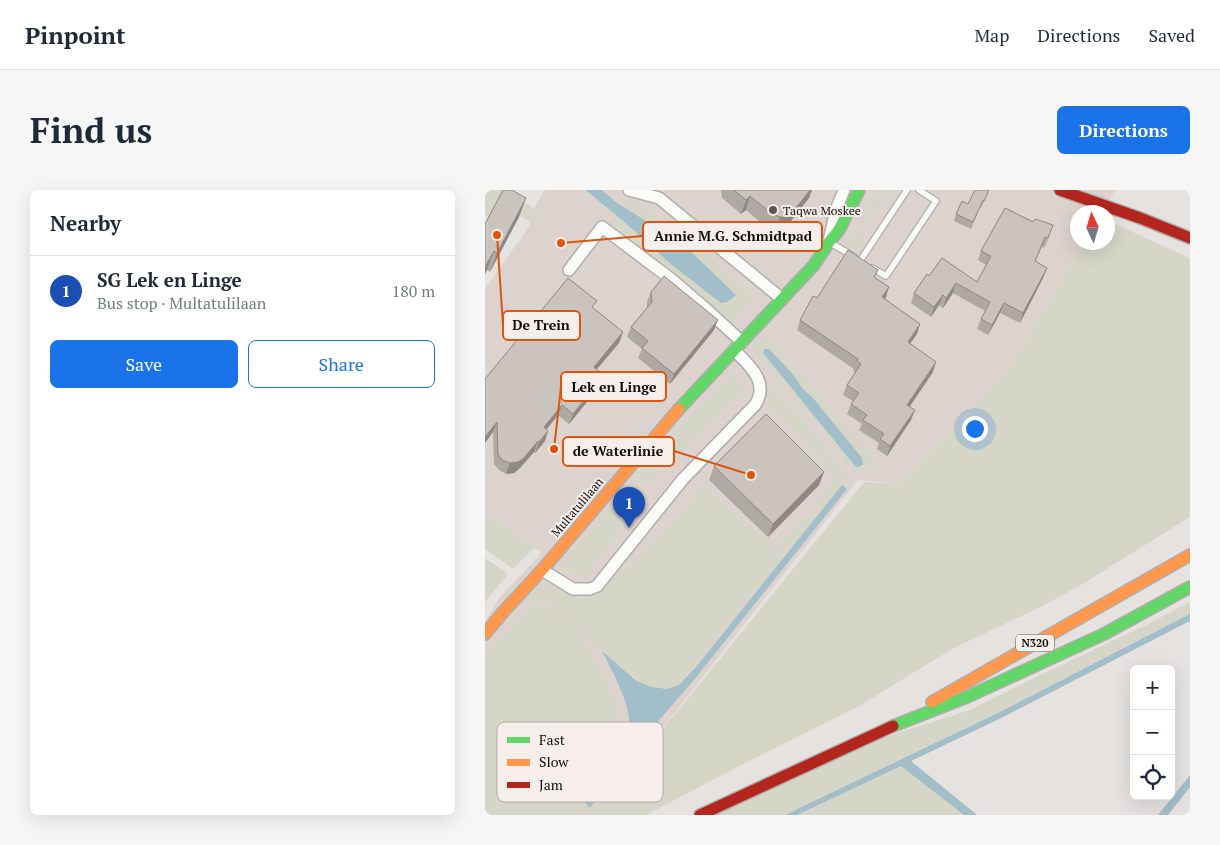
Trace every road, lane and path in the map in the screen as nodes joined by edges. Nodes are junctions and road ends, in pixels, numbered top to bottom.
1 (629, 190) edge
2 (844, 190) edge
3 (859, 190) edge
4 (907, 190) edge
5 (919, 190) edge
6 (1060, 190) edge
7 (1091, 190) edge
8 (1073, 192) edge
9 (1190, 228) edge
10 (1190, 238) edge
11 (829, 242) junction
12 (860, 261) junction
13 (569, 270) dead end
14 (782, 299) junction
15 (742, 342) junction
16 (734, 350) junction
17 (1190, 555) edge
18 (542, 570) junction
19 (1190, 587) edge
20 (485, 634) edge
21 (879, 732) junction
22 (700, 815) edge

1 - 14 street
2 - 11 street, Multatulilaan
3 - 11 main road, Multatulilaan
4 - 12 lane
5 - 12 lane
6 - 8 main road
7 - 9 main road
8 - 10 main road
11 - 12 lane
11 - 14 main road, Multatulilaan
13 - 15 street
14 - 15 main road, Multatulilaan
15 - 16 main road, Multatulilaan
16 - 18 main road, Multatulilaan
16 - 18 street
17 - 21 main road, N320
18 - 20 main road, Multatulilaan
19 - 21 main road, N320
21 - 22 main road, N320

